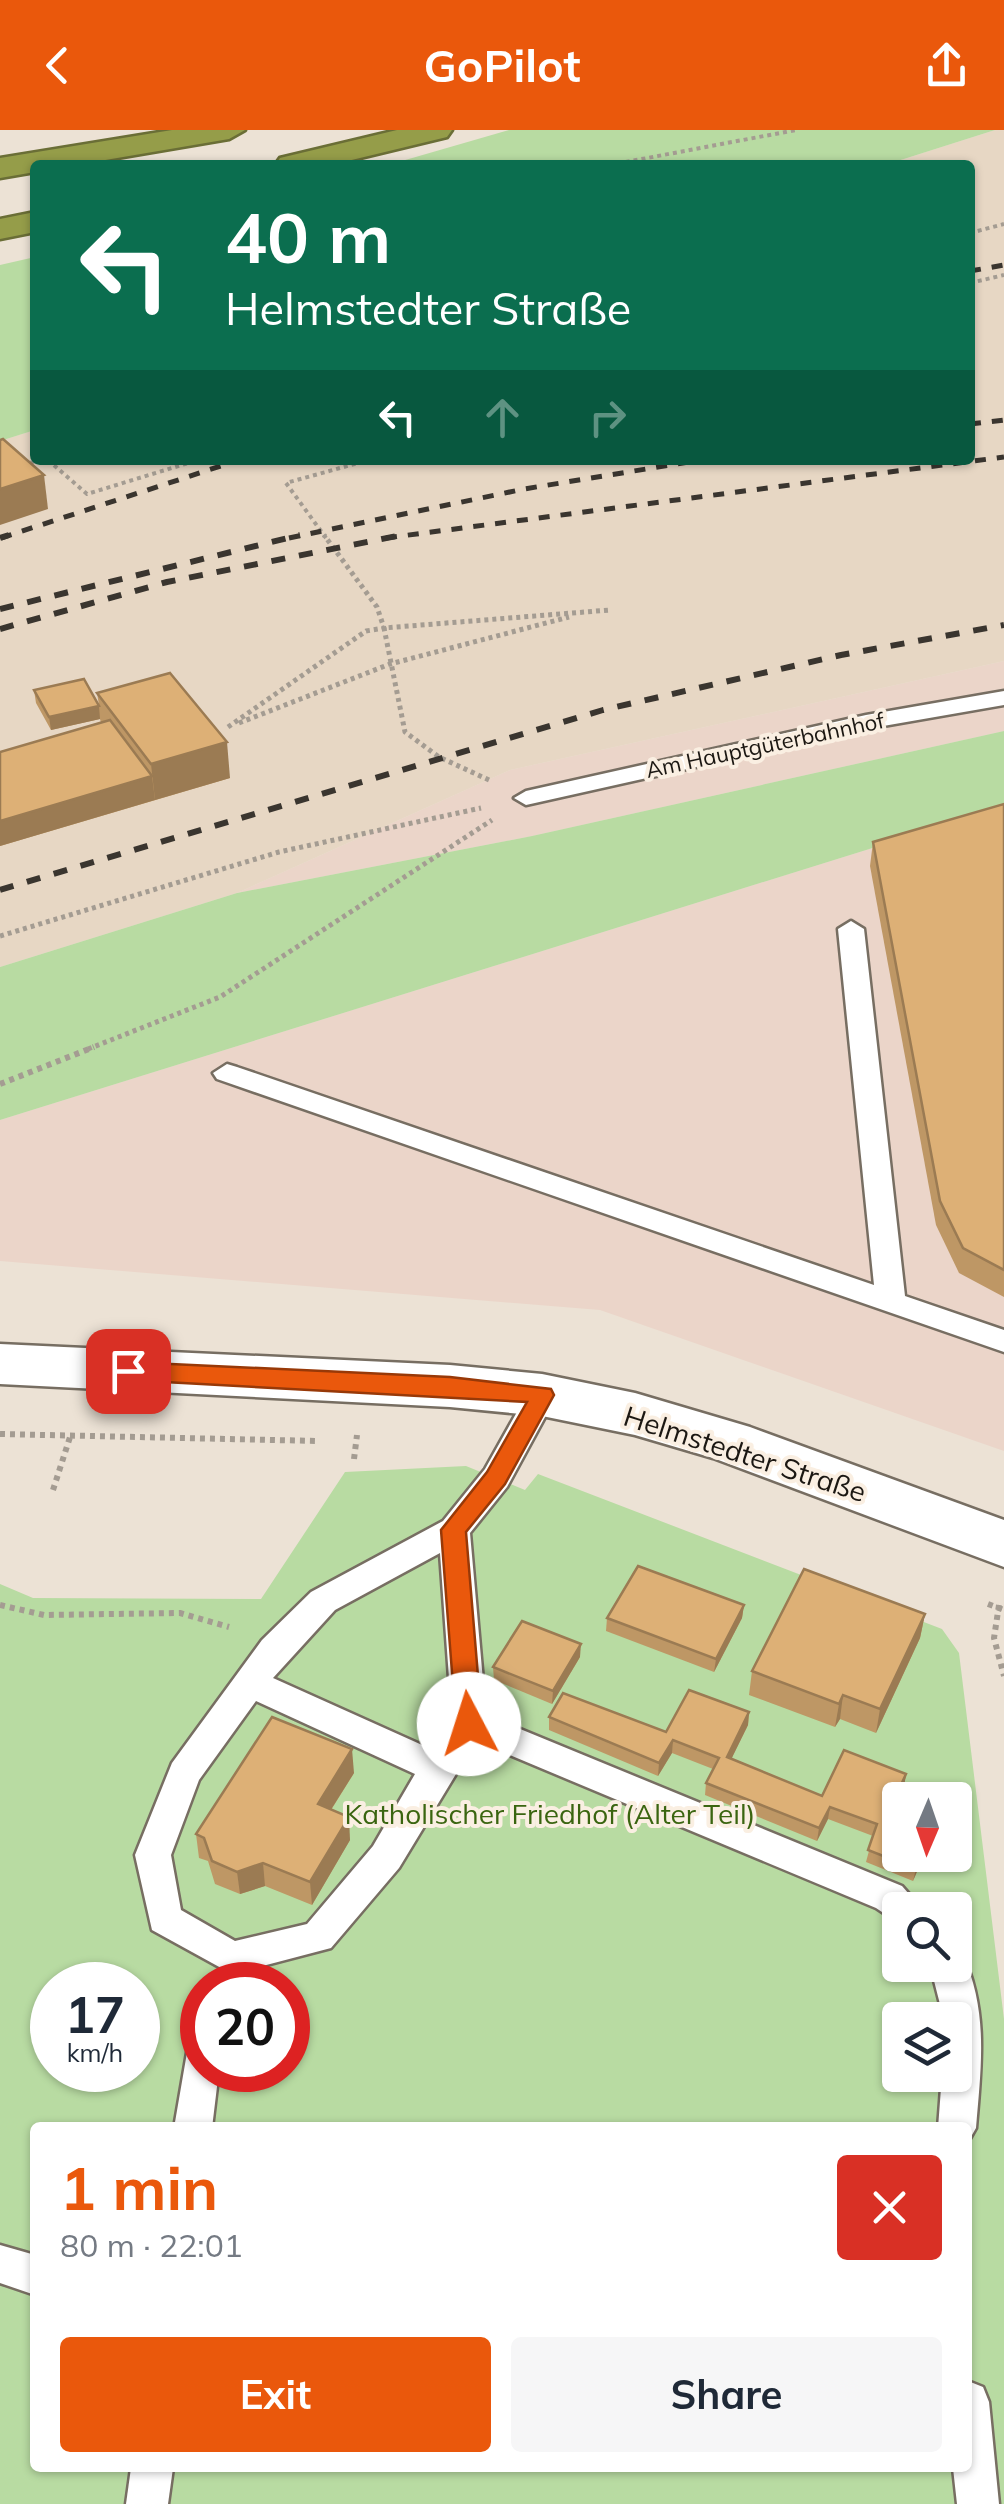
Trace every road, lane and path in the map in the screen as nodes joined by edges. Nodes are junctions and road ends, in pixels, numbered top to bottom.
1 (64, 130) edge
2 (230, 130) edge
3 (436, 130) edge
4 (796, 130) edge
5 (0, 140) edge
6 (48, 160) edge
7 (312, 160) edge
8 (637, 160) edge
9 (30, 163) edge
10 (0, 168) edge
11 (30, 223) edge
12 (1004, 224) edge
13 (0, 229) edge
14 (975, 232) edge
15 (1004, 275) edge
16 (975, 282) edge
17 (30, 463) edge
18 (22, 465) edge
19 (54, 465) edge
20 (182, 465) edge
21 (352, 465) edge
22 (384, 628) junction
23 (390, 664) junction
24 (1004, 698) edge
25 (526, 798) junction
26 (850, 929) dead end
27 (0, 936) edge
28 (227, 1073) dead end
29 (0, 1084) edge
30 (891, 1303) junction
31 (1004, 1341) edge
32 (0, 1364) edge
33 (542, 1395) junction
34 (73, 1425) dead end
35 (53, 1490) dead end
36 (454, 1530) junction
37 (1004, 1544) edge
38 (0, 1605) edge
39 (1001, 1609) edge
40 (274, 1650) junction
41 (1004, 1676) edge
42 (251, 1683) junction
43 (469, 1724) junction
44 (436, 1768) junction
45 (882, 1895) edge
46 (214, 1962) edge
47 (252, 1962) edge
48 (958, 1982) edge
49 (198, 2092) edge
50 (195, 2122) edge
51 (957, 2122) edge
52 (0, 2264) edge
53 (30, 2273) edge
54 (972, 2443) edge
55 (152, 2472) edge
56 (148, 2504) edge
57 (978, 2504) edge

1 - 5 highway
2 - 6 highway
3 - 7 highway
4 - 8 path
9 - 10 highway
11 - 13 highway
12 - 14 path
15 - 16 path
17 - 18 path
19 - 20 path
21 - 22 path
22 - 23 path
22 - 23 path
22 - 23 path
23 - 25 path
24 - 25 lane, Am Hauptgüterbahnhof
25 - 27 path
25 - 29 path
26 - 30 lane
28 - 30 lane
30 - 31 lane
32 - 33 main road, Helmstedter Straße
33 - 36 lane
33 - 37 main road, Helmstedter Straße
34 - 35 path
36 - 40 lane
36 - 43 lane
38 - 40 path
39 - 41 path
40 - 42 lane
42 - 44 lane
42 - 46 lane
43 - 44 lane
43 - 45 lane
44 - 47 lane
48 - 51 lane
49 - 50 lane
52 - 53 lane
54 - 57 lane
55 - 56 lane

